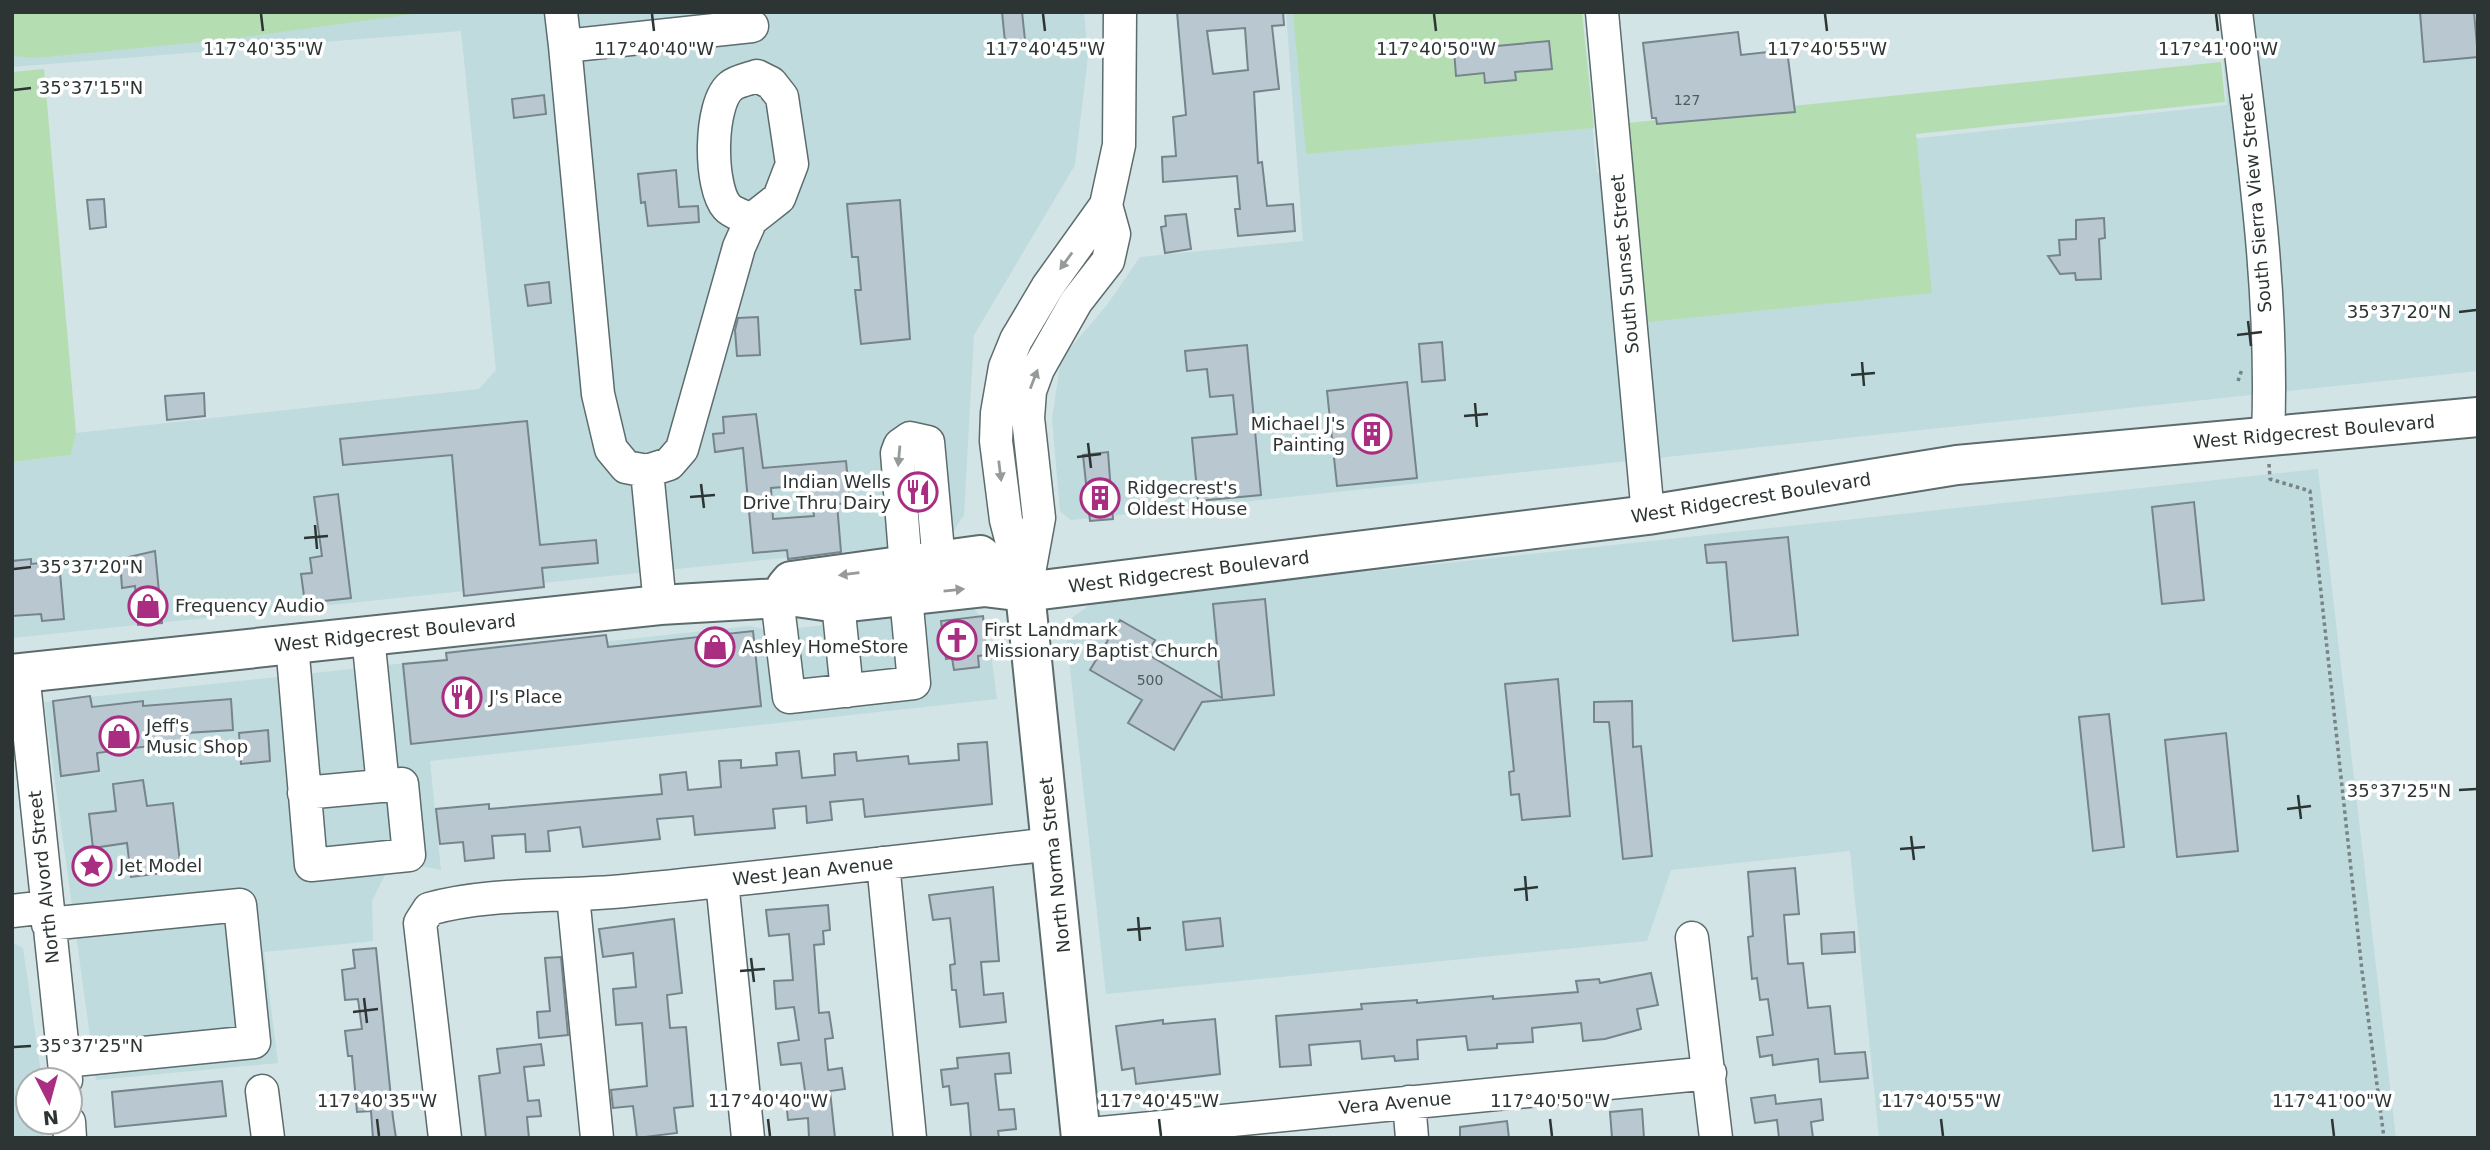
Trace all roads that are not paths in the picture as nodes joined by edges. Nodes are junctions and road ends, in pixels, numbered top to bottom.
1 (561, 12) edge
2 (1120, 12) edge
3 (1602, 12) edge
4 (2236, 12) edge
5 (751, 19) edge
6 (565, 46) junction
7 (757, 76) junction
8 (751, 220) junction
9 (2478, 417) edge
10 (2268, 436) junction
11 (928, 442) dead end
12 (646, 471) junction
13 (1648, 515) junction
14 (924, 571) junction
15 (1026, 592) junction
16 (778, 597) junction
17 (838, 603) junction
18 (660, 605) junction
19 (368, 636) junction
20 (292, 644) junction
21 (18, 674) edge
22 (847, 691) junction
23 (383, 786) junction
24 (304, 793) junction
25 (1053, 844) junction
26 (883, 863) junction
27 (722, 881) junction
28 (573, 896) junction
29 (12, 911) edge
30 (48, 916) junction
31 (1692, 937) dead end
32 (64, 1066) edge
33 (84, 1068) edge
34 (1710, 1073) junction
35 (262, 1091) dead end
36 (1409, 1102) junction
37 (1251, 1127) edge
38 (1081, 1136) edge
39 (268, 1138) edge
40 (445, 1138) edge
41 (597, 1138) edge
42 (748, 1138) edge
43 (910, 1138) edge
44 (1412, 1138) edge
45 (1716, 1138) edge

1 - 6 street
2 - 15 street
3 - 13 street, South Sunset Street
4 - 10 street, South Sierra View Street
5 - 6 street
5 - 7 street
6 - 12 street
7 - 8 street
7 - 8 street
8 - 12 street
9 - 10 main road, West Ridgecrest Boulevard
10 - 13 main road, West Ridgecrest Boulevard
11 - 14 street
12 - 18 street
13 - 15 main road, West Ridgecrest Boulevard
14 -> 15 main road, West Ridgecrest Boulevard
14 - 15 main road, West Ridgecrest Boulevard
14 -> 16 main road, West Ridgecrest Boulevard
14 - 17 main road, West Ridgecrest Boulevard
14 - 22 street
15 - 25 main road, North Norma Street
16 - 17 main road, West Ridgecrest Boulevard
16 - 18 main road, West Ridgecrest Boulevard
16 - 22 street
17 - 22 street
18 - 19 main road, West Ridgecrest Boulevard
19 - 20 main road, West Ridgecrest Boulevard
19 - 23 street
20 - 21 main road, West Ridgecrest Boulevard
20 - 24 street
21 - 30 street, North Alvord Street
23 - 24 street
23 - 24 street
25 - 26 street, West Jean Avenue
25 - 38 main road, North Norma Street
26 - 27 street, West Jean Avenue
26 - 43 street
27 - 28 street, West Jean Avenue
27 - 42 street
28 - 40 street, West Jean Avenue
28 - 41 street
29 - 30 street
30 - 32 street, North Alvord Street
30 - 33 street
31 - 34 street
34 - 36 street, Vera Avenue
34 - 45 street
35 - 39 street
36 - 37 street, Vera Avenue
36 - 44 street
37 - 38 street, Vera Avenue

